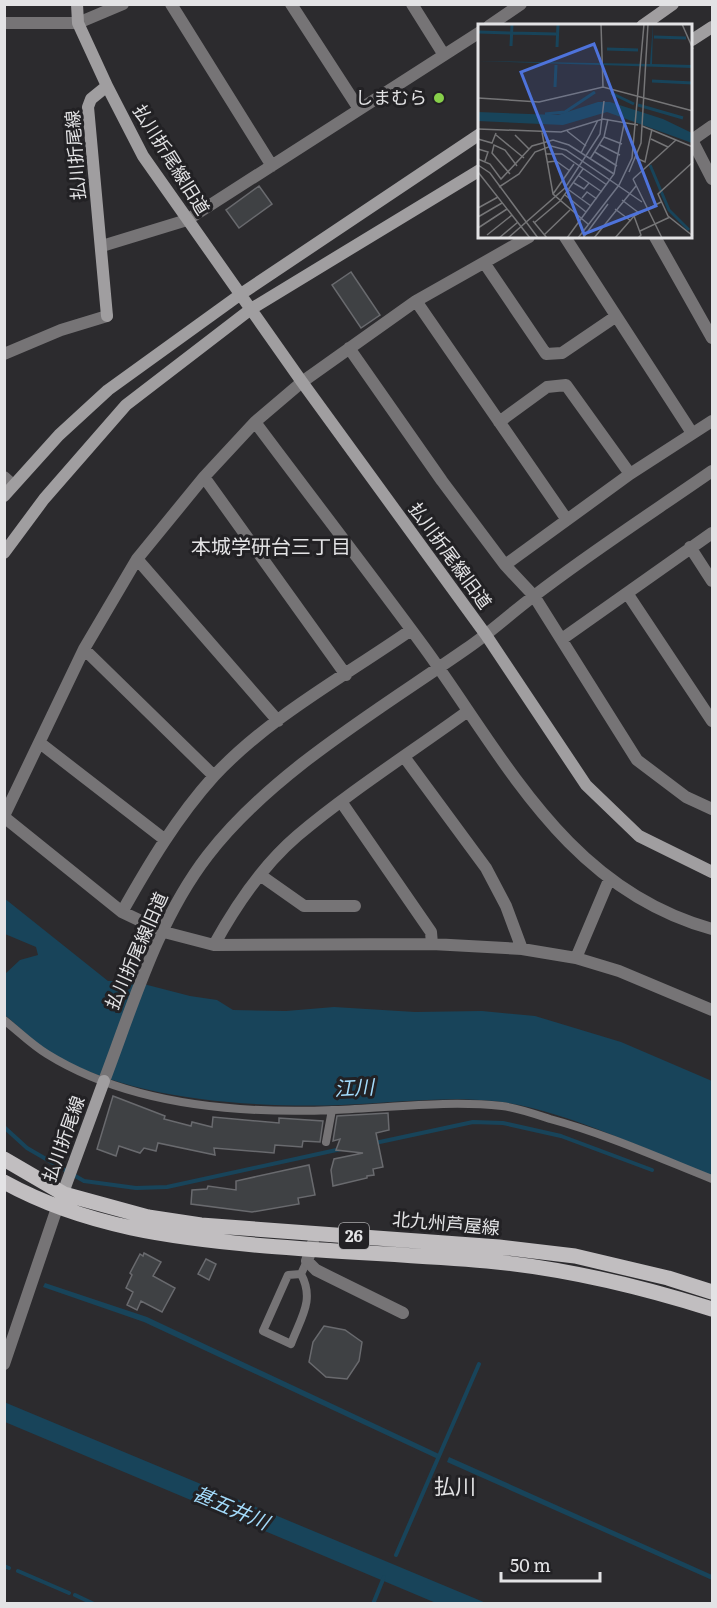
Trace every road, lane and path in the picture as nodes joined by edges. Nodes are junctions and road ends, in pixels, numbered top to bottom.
1 (77, 4) edge
2 (123, 4) edge
3 (171, 4) edge
4 (291, 4) edge
5 (412, 4) edge
6 (521, 4) edge
7 (673, 4) edge
8 (4, 22) edge
9 (78, 23) junction
10 (492, 24) edge
11 (645, 24) edge
12 (712, 27) edge
13 (478, 33) edge
14 (693, 39) edge
15 (444, 55) junction
16 (107, 86) junction
17 (359, 109) junction
18 (712, 126) edge
19 (478, 135) edge
20 (693, 139) edge
21 (693, 142) edge
22 (272, 166) junction
23 (478, 171) edge
24 (712, 179) edge
25 (187, 220) junction
26 (527, 238) edge
27 (565, 238) edge
28 (656, 238) edge
29 (102, 246) junction
30 (485, 264) junction
31 (241, 294) junction
32 (416, 301) junction
33 (251, 309) junction
34 (615, 317) junction
35 (712, 338) edge
36 (349, 348) junction
37 (4, 354) edge
38 (302, 382) junction
39 (712, 421) edge
40 (255, 422) junction
41 (499, 422) junction
42 (692, 433) junction
43 (712, 471) edge
44 (630, 474) junction
45 (204, 477) junction
46 (9, 481) edge
47 (4, 496) edge
48 (567, 520) junction
49 (712, 533) edge
50 (690, 547) junction
51 (4, 553) edge
52 (137, 559) junction
53 (505, 565) junction
54 (712, 581) edge
55 (627, 593) junction
56 (534, 596) junction
57 (411, 630) junction
58 (486, 635) junction
59 (562, 639) junction
60 (84, 649) junction
61 (439, 668) junction
62 (346, 675) junction
63 (468, 711) junction
64 (278, 721) junction
65 (712, 721) edge
66 (40, 743) junction
67 (405, 758) junction
68 (214, 776) junction
69 (342, 803) junction
70 (712, 809) edge
71 (4, 816) edge
72 (164, 839) junction
73 (712, 872) edge
74 (260, 875) junction
75 (609, 880) junction
76 (355, 906) dead end
77 (122, 912) junction
78 (712, 929) edge
79 (164, 932) junction
80 (432, 944) junction
81 (214, 945) junction
82 (522, 949) junction
83 (576, 958) junction
84 (712, 1010) edge
85 (4, 1020) edge
86 (105, 1079) junction
87 (332, 1110) junction
88 (326, 1142) dead end
89 (4, 1159) edge
90 (712, 1179) edge
91 (4, 1182) edge
92 (64, 1194) junction
93 (57, 1208) junction
94 (316, 1234) junction
95 (309, 1255) junction
96 (301, 1274) junction
97 (712, 1292) edge
98 (712, 1309) edge
99 (402, 1313) dead end
100 (4, 1364) edge

1 - 9 street
2 - 9 street
3 - 22 street
4 - 17 street
5 - 15 street
6 - 10 street
7 - 11 street
8 - 9 street
9 - 16 street
12 - 14 street
13 - 15 street
15 - 17 street
16 - 25 street, 払川折尾線旧道
16 - 29 street, 払川折尾線
17 - 22 street
18 - 20 street
19 - 31 street
21 - 24 street
22 - 25 street
23 - 33 street
25 - 29 street
25 - 31 street, 払川折尾線旧道
26 - 30 street
27 - 34 street
28 - 35 street
29 - 37 street, 払川折尾線
30 - 32 street
30 - 34 street
31 - 33 street, 払川折尾線旧道
31 - 46 street
32 - 36 street
32 - 41 street
33 - 38 street, 払川折尾線旧道
33 - 51 street
34 - 42 street
36 - 38 street
36 - 53 street
38 - 40 street
38 - 58 street, 払川折尾線旧道
39 - 42 street
40 - 45 street
40 - 57 street
41 - 44 street
41 - 48 street
42 - 44 street
43 - 56 street
44 - 48 street
45 - 52 street
45 - 62 street
46 - 47 street
48 - 53 street
49 - 50 street
50 - 54 street
50 - 55 street
52 - 60 street
52 - 64 street
53 - 56 street
55 - 59 street
55 - 65 street
56 - 58 street
56 - 59 street
57 - 61 street
57 - 62 street
58 - 61 street, 払川折尾線旧道
58 - 73 street
59 - 70 street
60 - 66 street
60 - 68 street
61 - 63 street
61 - 79 street, 払川折尾線旧道
62 - 64 street
63 - 67 street
63 - 75 street
64 - 68 street
66 - 71 street
66 - 72 street
67 - 69 street
67 - 82 street
68 - 72 street
69 - 74 street
69 - 80 street
71 - 77 street
72 - 77 street
74 - 76 street
74 - 81 street
75 - 78 street
75 - 83 street
77 - 79 street
79 - 81 street
79 - 86 street, 払川折尾線旧道
80 - 81 street
80 - 82 street
82 - 83 street
83 - 84 street
85 - 86 lane
86 - 87 lane
86 - 92 street, 払川折尾線
87 - 88 lane
87 - 90 lane
89 - 92 main road, 北九州芦屋線 / 26
91 - 93 main road, 北九州芦屋線 / 26
92 - 93 street, 払川折尾線
92 - 94 main road, 北九州芦屋線 / 26
93 - 95 main road, 北九州芦屋線 / 26
93 - 100 street
94 - 95 street
94 - 97 main road, 北九州芦屋線 / 26
95 - 96 lane
95 - 98 main road, 北九州芦屋線 / 26
95 - 99 street
96 - 96 lane

